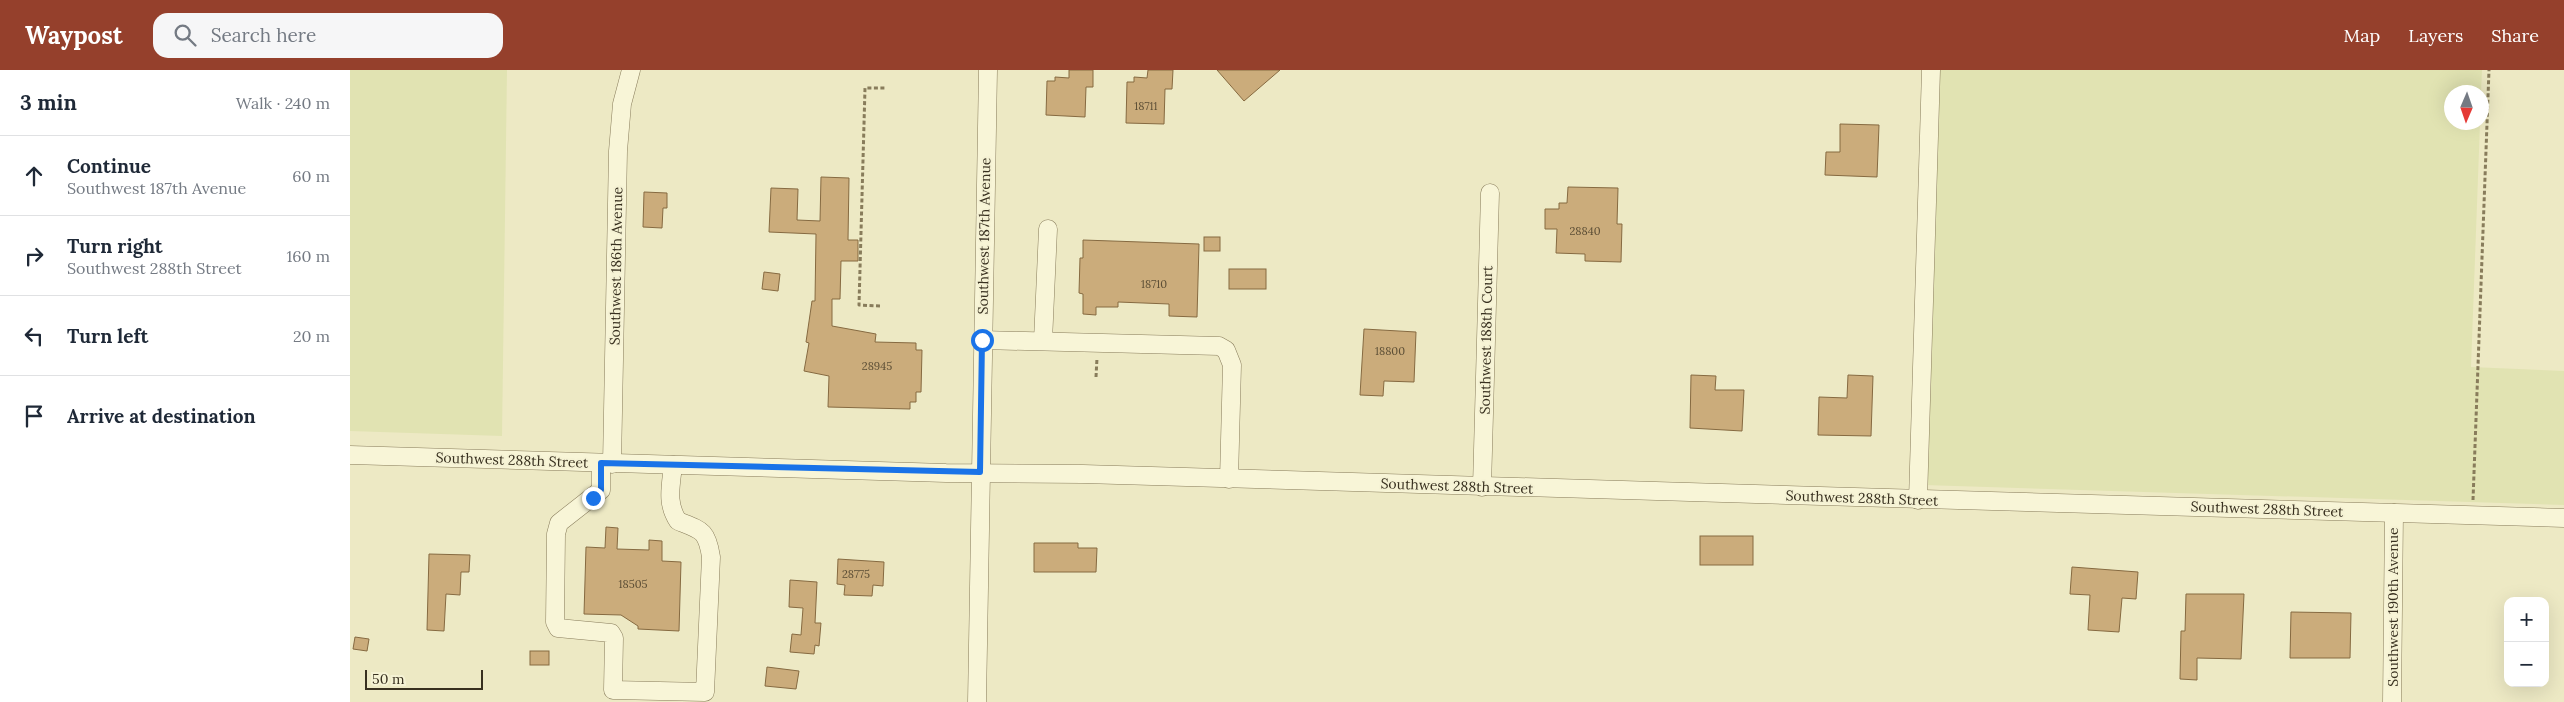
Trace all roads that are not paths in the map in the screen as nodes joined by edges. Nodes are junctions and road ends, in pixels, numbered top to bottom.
1 (631, 70) edge
2 (988, 70) edge
3 (1931, 70) edge
4 (1490, 193) dead end
5 (1048, 229) dead end
6 (982, 340) junction
7 (1043, 341) junction
8 (350, 455) edge
9 (606, 463) junction
10 (673, 465) junction
11 (980, 472) junction
12 (1229, 479) junction
13 (1482, 487) junction
14 (1918, 500) junction
15 (2394, 513) junction
16 (2564, 518) edge
17 (977, 702) edge
18 (2392, 702) edge

1 - 9 street, Southwest 186th Avenue
2 - 6 street, Southwest 187th Avenue
3 - 14 street
4 - 13 street, Southwest 188th Court
5 - 7 street
6 - 7 street
6 - 11 street, Southwest 187th Avenue
7 - 12 street
8 - 9 street, Southwest 288th Street
9 - 10 street, Southwest 288th Street
9 - 10 street, Southwest 186th Avenue
10 - 11 street, Southwest 288th Street
11 - 12 street, Southwest 288th Street
11 - 17 street, Southwest 187th Avenue
12 - 13 street, Southwest 288th Street
13 - 14 street, Southwest 288th Street
14 - 15 street, Southwest 288th Street
15 - 16 street, Southwest 288th Street
15 - 18 street, Southwest 190th Avenue

